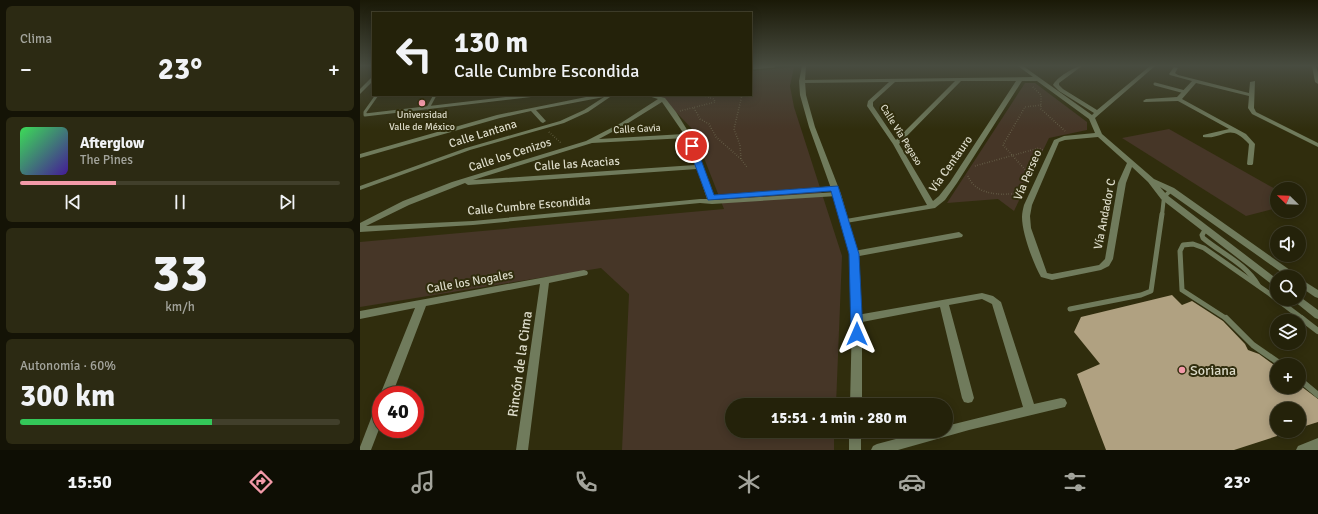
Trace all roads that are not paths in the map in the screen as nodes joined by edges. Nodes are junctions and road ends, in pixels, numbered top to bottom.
1 (802, 87) edge
2 (886, 87) edge
3 (952, 87) edge
4 (1015, 87) edge
5 (1049, 87) edge
6 (1058, 87) edge
7 (1126, 87) edge
8 (1166, 87) edge
9 (1190, 87) edge
10 (1221, 87) edge
11 (1253, 87) edge
12 (362, 88) edge
13 (360, 92) edge
14 (1185, 92) junction
15 (1252, 94) junction
16 (376, 96) edge
17 (434, 96) edge
18 (527, 96) edge
19 (599, 96) edge
20 (608, 96) edge
21 (652, 96) edge
22 (663, 99) junction
23 (1179, 99) junction
24 (1146, 101) dead end
25 (428, 108) junction
26 (532, 109) junction
27 (1094, 116) junction
28 (544, 124) junction
29 (1235, 130) junction
30 (1099, 135) junction
31 (688, 136) junction
32 (1205, 136) dead end
33 (1302, 137) junction
34 (1318, 140) edge
35 (588, 142) junction
36 (896, 144) junction
37 (1318, 145) edge
38 (360, 156) edge
39 (1130, 162) junction
40 (1250, 164) dead end
41 (700, 167) junction
42 (1152, 180) junction
43 (455, 184) junction
44 (360, 188) edge
45 (1171, 190) junction
46 (836, 191) junction
47 (1164, 198) junction
48 (711, 200) junction
49 (932, 206) junction
50 (846, 221) junction
51 (360, 226) edge
52 (360, 229) edge
53 (1206, 230) junction
54 (959, 235) dead end
55 (854, 254) junction
56 (1285, 270) joint
57 (584, 273) dead end
58 (1052, 277) joint
59 (1270, 279) edge
60 (545, 281) junction
61 (1258, 285) junction
62 (1306, 286) edge
63 (1318, 295) edge
64 (422, 303) junction
65 (944, 304) junction
66 (1306, 306) edge
67 (1070, 309) dead end
68 (1296, 314) edge
69 (360, 315) edge
70 (1318, 315) edge
71 (857, 319) junction
72 (1306, 322) edge
73 (1306, 322) edge
74 (1318, 328) edge
75 (1318, 331) edge
76 (1272, 358) edge
77 (1306, 385) edge
78 (390, 386) edge
79 (1318, 395) edge
80 (856, 398) edge
81 (968, 398) dead end
82 (1061, 402) dead end
83 (1030, 410) junction
84 (372, 432) edge
85 (855, 438) edge
86 (1318, 444) edge
87 (365, 450) edge
88 (522, 450) edge
89 (855, 450) edge
90 (877, 450) edge
91 (1302, 450) edge

1 - 46 street
2 - 36 street, Calle Vía Pegaso
3 - 36 street
4 - 49 street, Vía Centauro
5 - 27 street
6 - 27 street
7 - 27 street
8 - 14 lane
9 - 14 street
10 - 15 street
11 - 15 street
12 - 13 street
14 - 23 street
15 - 33 street
16 - 25 lane
17 - 25 lane
18 - 25 lane
19 - 26 street
20 - 28 street, Calle Lantana
21 - 22 street
22 - 31 street
22 - 35 street, Calle los Cenizos
23 - 24 street
23 - 29 street
26 - 28 street
26 - 38 street
27 - 30 street
28 - 44 street, Calle Lantana
29 - 32 street
29 - 40 street
30 - 39 street
30 - 58 street, Vía Perseo
31 - 35 street, Calle Gavia
31 - 41 street
33 - 34 street
33 - 37 street
35 - 43 street, Calle los Cenizos
36 - 49 street, Calle Vía Pegaso
39 - 42 street
39 - 58 street, Vía Andador C
41 - 43 street, Calle las Acacias
41 - 48 street
42 - 45 street
42 - 47 street
43 - 51 street, Calle los Cenizos
45 - 47 lane
45 - 56 street
46 - 48 street, Calle Cumbre Escondida
46 - 50 street
47 - 53 street
47 - 67 lane
48 - 52 street, Calle Cumbre Escondida
49 - 50 street, Vía Centauro
50 - 55 street
53 - 56 street
53 - 59 street
53 - 61 lane
54 - 55 street
55 - 71 street
57 - 60 street, Calle los Nogales
60 - 64 street, Calle los Nogales
60 - 88 street, Rincón de la Cima
61 - 68 lane
61 - 76 lane
62 - 63 street
64 - 69 street, Calle los Nogales
64 - 78 street
65 - 71 street
65 - 81 street
65 - 83 street
66 - 70 street
71 - 80 street
72 - 74 lane
73 - 75 lane
77 - 79 lane
82 - 83 street
83 - 90 street
84 - 87 street
85 - 89 street
86 - 91 street

